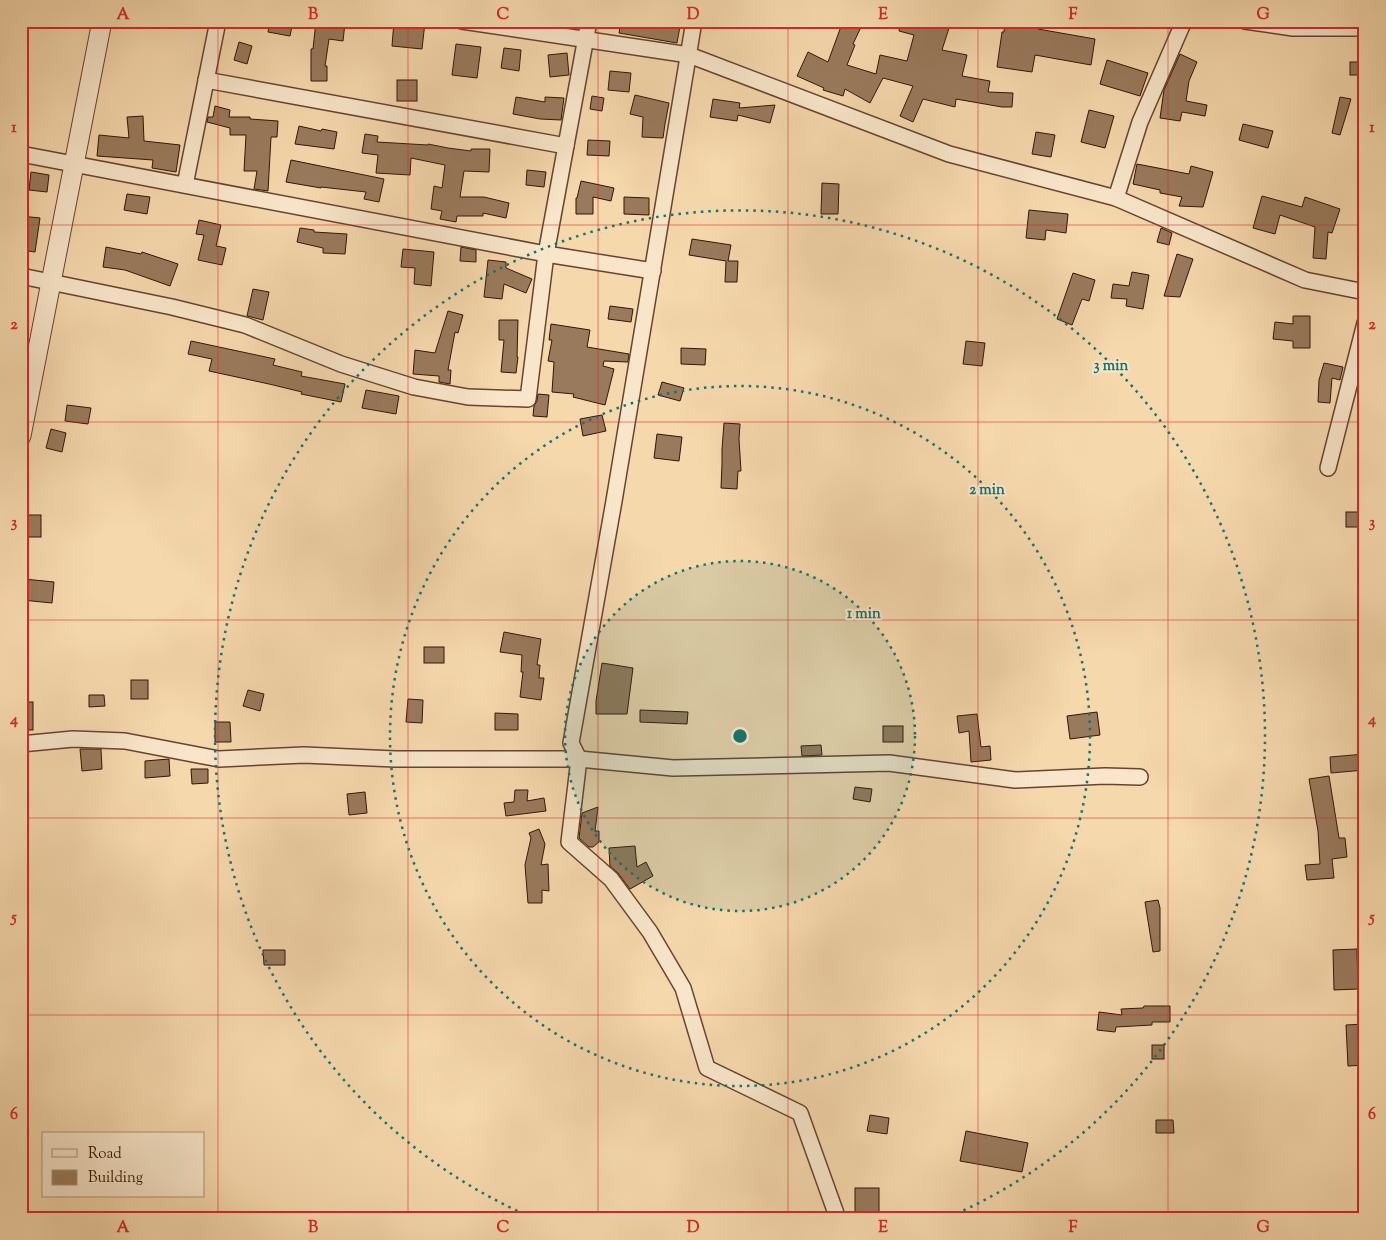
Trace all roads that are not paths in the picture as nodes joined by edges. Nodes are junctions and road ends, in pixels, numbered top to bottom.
1 (102, 21) edge
2 (218, 21) edge
3 (462, 21) edge
4 (589, 21) edge
5 (694, 21) edge
6 (1184, 21) edge
7 (1245, 21) edge
8 (1365, 28) edge
9 (586, 40) junction
10 (690, 55) junction
11 (206, 80) junction
12 (566, 146) junction
13 (21, 154) edge
14 (74, 164) junction
15 (185, 185) junction
16 (1116, 198) junction
17 (546, 254) junction
18 (653, 271) junction
19 (21, 276) edge
20 (52, 282) junction
21 (1365, 292) edge
22 (1365, 322) edge
23 (27, 378) edge
24 (21, 436) edge
25 (1328, 468) dead end
26 (21, 744) edge
27 (578, 759) junction
28 (1140, 777) dead end
29 (838, 1219) edge

1 - 14 street
2 - 11 street
3 - 9 street
4 - 9 street
5 - 10 street
6 - 16 street
7 - 8 street
9 - 10 street
9 - 12 street
10 - 16 street
10 - 18 street
11 - 12 street
11 - 15 street
12 - 17 street
13 - 14 street
14 - 15 street
14 - 20 street
15 - 17 street
16 - 21 street
17 - 18 street
17 - 20 street
18 - 27 street
19 - 20 street
20 - 23 street
22 - 25 street
23 - 24 street
26 - 27 street
27 - 28 street
27 - 29 street

